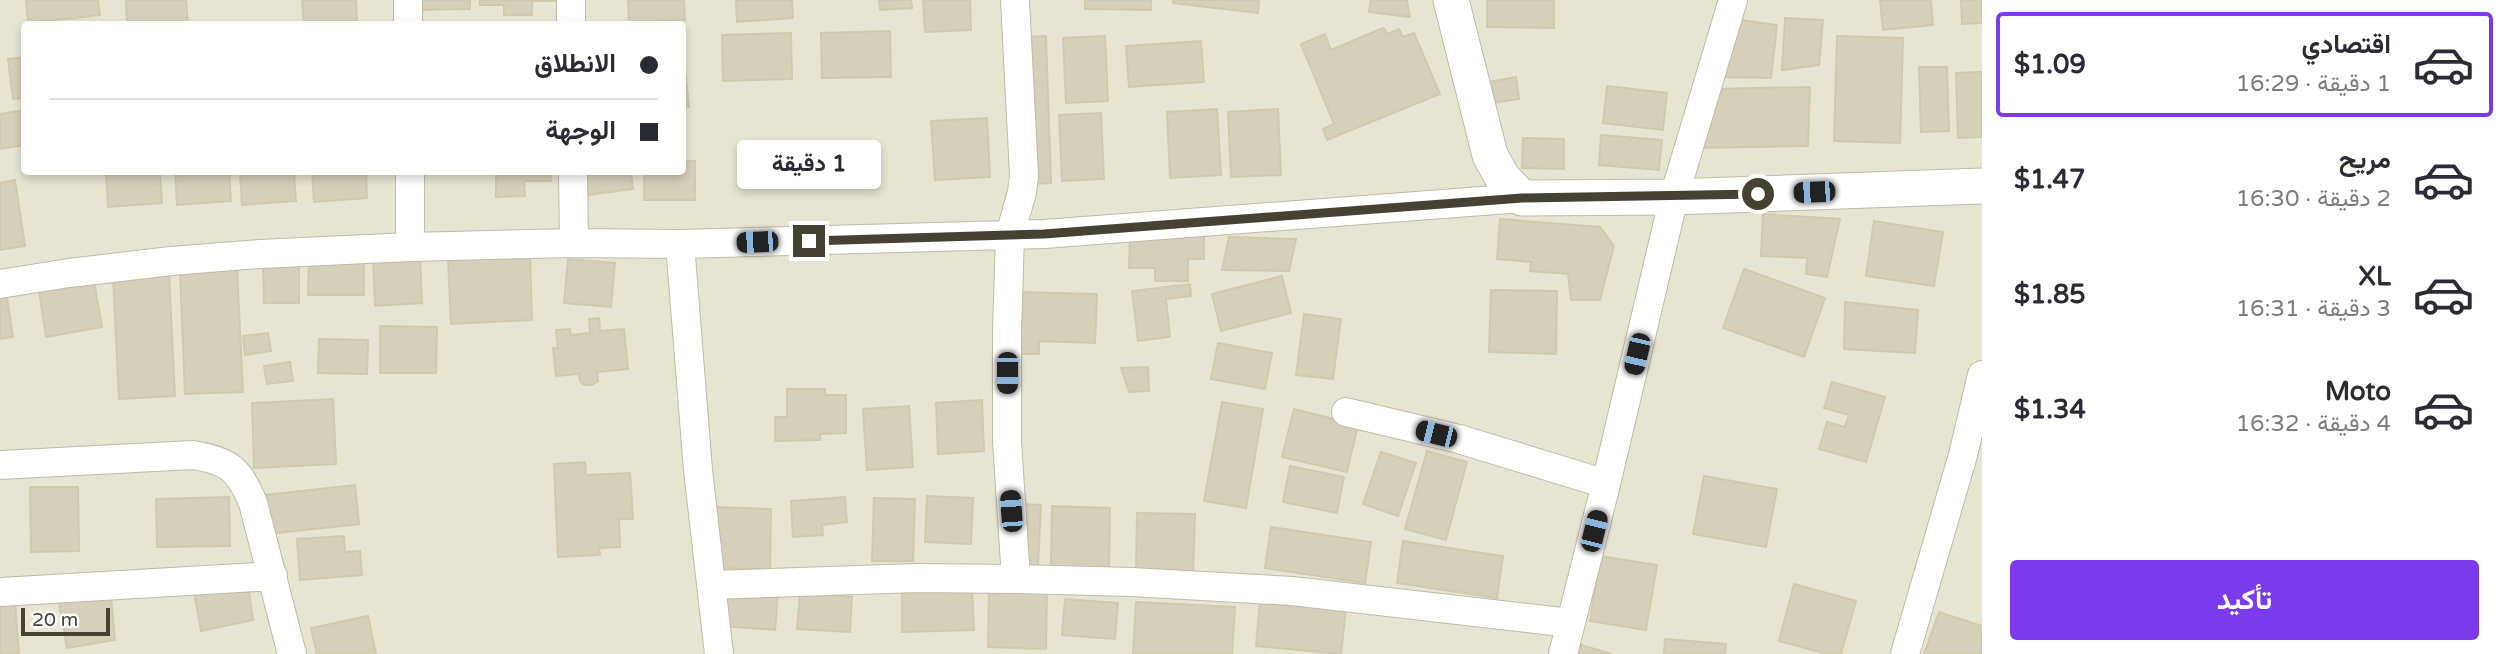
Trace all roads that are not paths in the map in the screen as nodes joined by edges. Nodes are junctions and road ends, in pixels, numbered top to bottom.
1 (408, 0) edge
2 (571, 0) edge
3 (1015, 0) edge
4 (1451, 0) edge
5 (1733, 0) edge
6 (408, 21) edge
7 (571, 21) edge
8 (410, 175) edge
9 (573, 175) edge
10 (1982, 186) edge
11 (1674, 197) junction
12 (1522, 198) junction
13 (1010, 235) junction
14 (574, 243) junction
15 (680, 244) junction
16 (410, 247) junction
17 (0, 284) edge
18 (1982, 375) edge
19 (1346, 412) dead end
20 (1972, 457) edge
21 (0, 465) edge
22 (1606, 484) junction
23 (273, 576) junction
24 (1016, 579) junction
25 (711, 585) junction
26 (0, 592) edge
27 (1570, 623) junction
28 (292, 654) edge
29 (719, 654) edge
30 (1563, 654) edge
31 (1905, 654) edge

1 - 6 street
2 - 7 street
3 - 13 street
4 - 12 street
5 - 11 street
8 - 16 street
9 - 14 street
10 - 11 street
11 - 12 street
11 - 22 street
12 - 13 street
13 - 15 street
13 - 24 street
14 - 15 street
14 - 16 street
15 - 25 street
16 - 17 street
18 - 20 street
19 - 22 street
20 - 31 street
21 - 23 street
22 - 27 street
23 - 26 street
23 - 28 street
24 - 25 street
24 - 27 street
25 - 29 street
27 - 30 street

